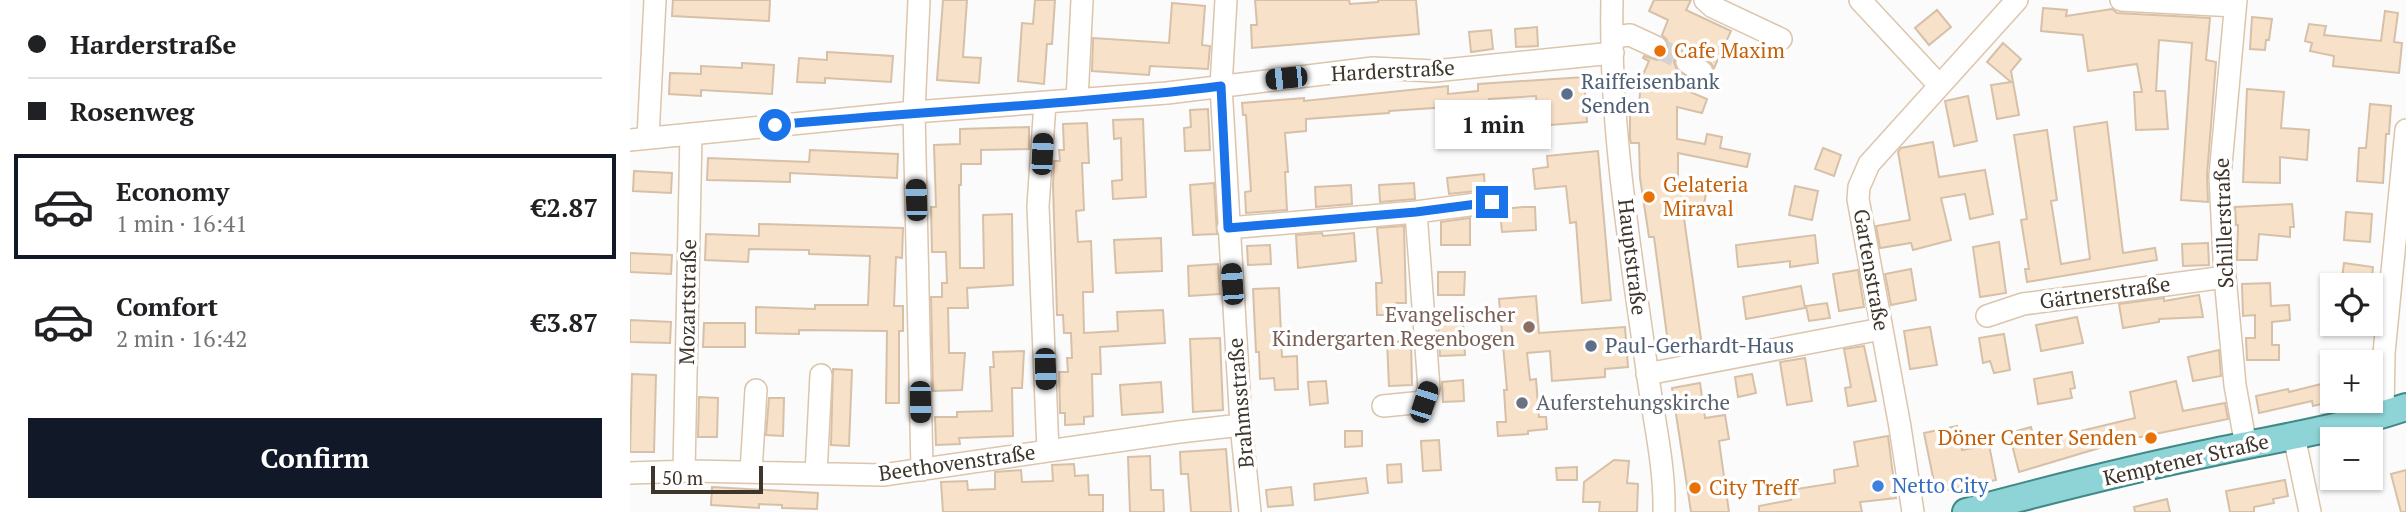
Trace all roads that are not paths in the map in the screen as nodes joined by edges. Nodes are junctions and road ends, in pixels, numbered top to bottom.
1 (655, 0) edge
2 (919, 0) edge
3 (1082, 0) edge
4 (1226, 0) edge
5 (1612, 0) edge
6 (1705, 0) edge
7 (1860, 0) edge
8 (2017, 0) edge
9 (2121, 0) edge
10 (2236, 3) edge
11 (1781, 39) dead end
12 (1612, 45) junction
13 (1656, 47) tunnel mouth
14 (1939, 85) junction
15 (1221, 86) junction
16 (1077, 100) junction
17 (1045, 103) junction
18 (914, 112) junction
19 (2406, 130) edge
20 (691, 134) junction
21 (639, 138) edge
22 (1492, 202) dead end
23 (1416, 212) junction
24 (1228, 228) junction
25 (2225, 277) junction
26 (1987, 316) dead end
27 (1881, 329) junction
28 (1647, 373) junction
29 (821, 376) dead end
30 (756, 390) dead end
31 (1383, 406) dead end
32 (2394, 411) edge
33 (1241, 425) junction
34 (2294, 436) junction
35 (2246, 446) junction
36 (1048, 451) junction
37 (922, 470) junction
38 (684, 471) junction
39 (751, 472) junction
40 (630, 473) edge
41 (817, 474) junction
42 (1250, 512) edge
43 (1664, 512) edge
44 (1913, 512) edge
45 (1966, 512) edge
46 (2310, 512) edge

1 - 21 street
2 - 18 street
3 - 16 street
4 - 15 street, Brahmsstraße
5 - 12 street, Hauptstraße
6 - 11 street
7 - 14 street
8 - 14 street, Gartenstraße
9 - 10 street
10 - 25 street, Schillerstraße
12 - 13 street, Harderstraße
12 - 15 street, Harderstraße
12 - 28 street, Hauptstraße
14 - 27 street, Gartenstraße
15 - 16 street, Harderstraße
15 - 24 street, Brahmsstraße
16 - 17 street, Harderstraße
17 - 18 street, Harderstraße
17 - 36 street
18 - 20 street, Harderstraße
18 - 37 street
19 - 32 street
20 - 21 street, Harderstraße
20 - 38 street, Mozartstraße
22 - 23 street
23 - 24 street
23 - 31 street
24 - 33 street, Brahmsstraße
25 - 26 street, Gärtnerstraße
25 - 35 street, Schillerstraße
27 - 28 street
27 - 44 street, Gartenstraße
28 - 43 street, Hauptstraße
29 - 41 street
30 - 39 street
32 - 34 main road, Kemptener Straße
33 - 36 street, Beethovenstraße
33 - 42 street, Brahmsstraße
34 - 35 main road, Kemptener Straße
34 - 46 street
35 - 45 main road, Kemptener Straße
36 - 37 street, Beethovenstraße
37 - 41 street, Beethovenstraße
38 - 39 street, Beethovenstraße
38 - 40 street, Beethovenstraße
39 - 41 street, Beethovenstraße

